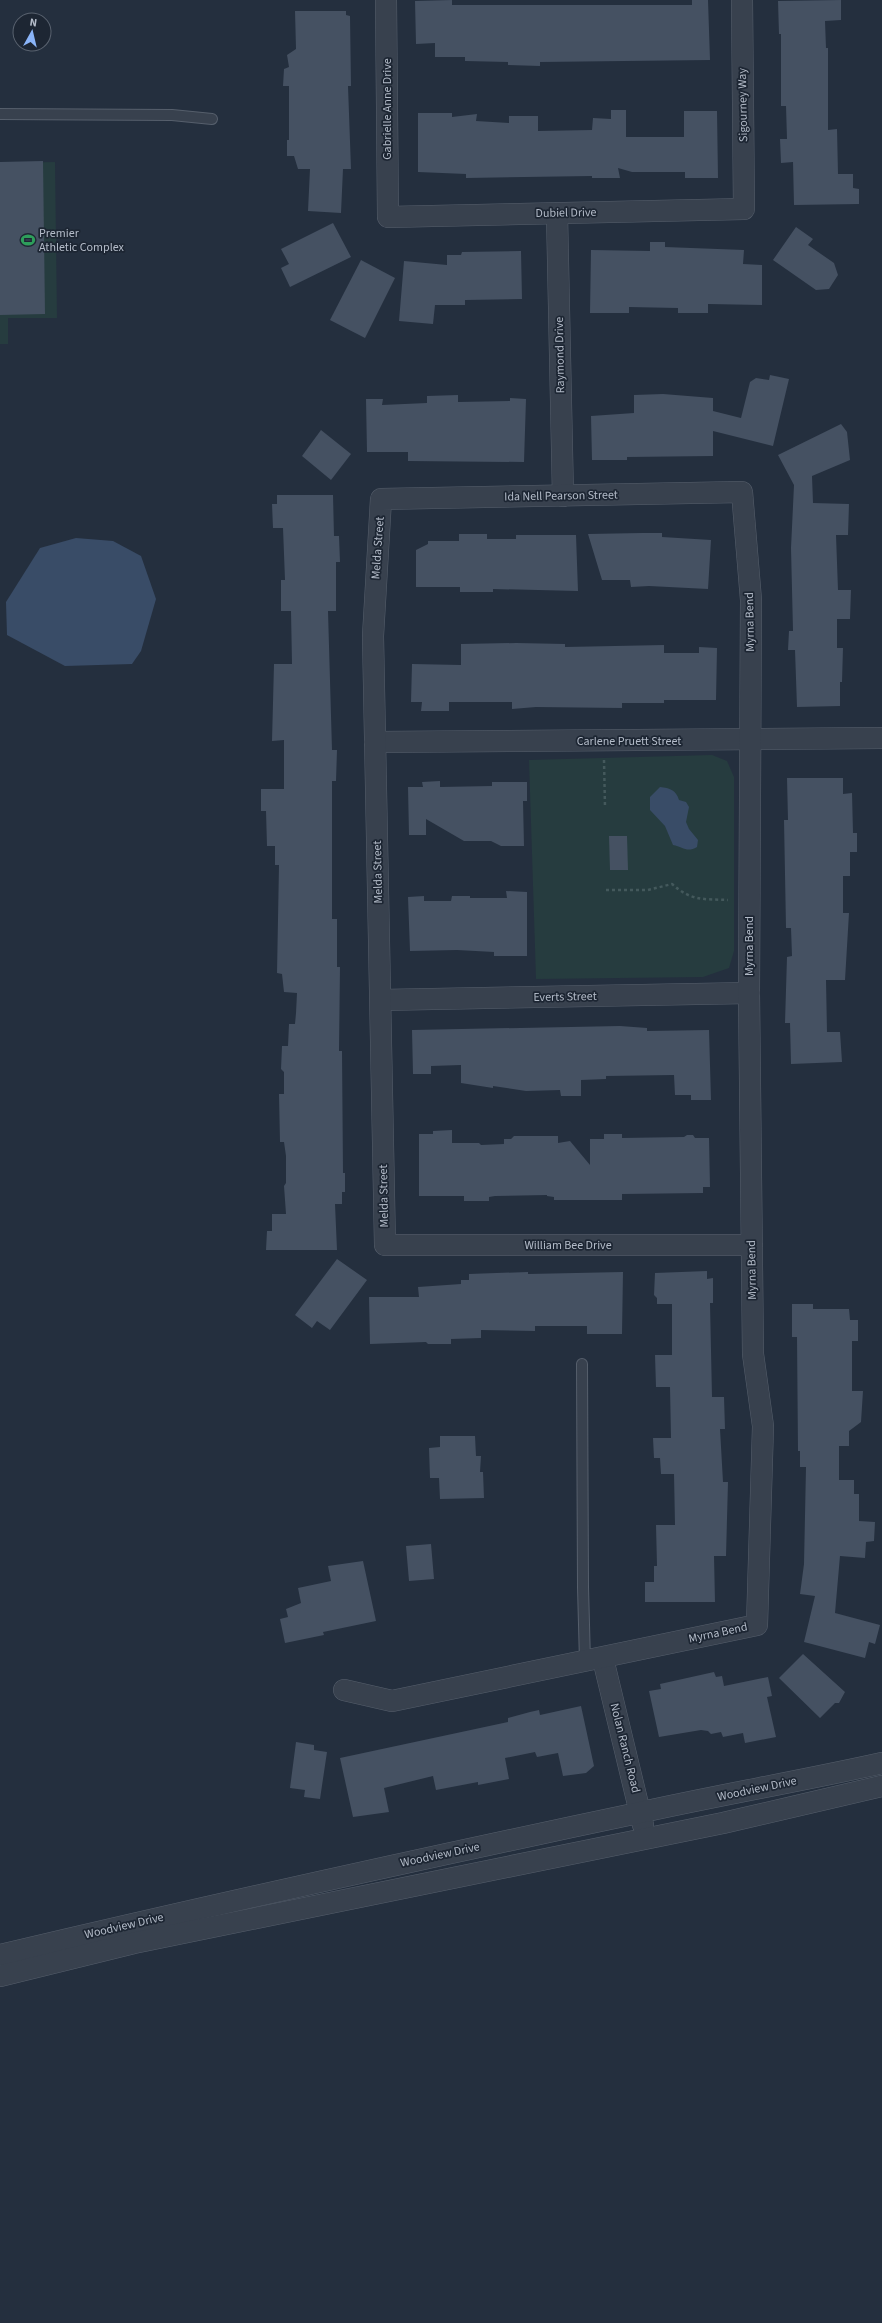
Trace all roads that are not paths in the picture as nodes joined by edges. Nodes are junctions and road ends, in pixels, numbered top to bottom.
1 (386, 0) edge
2 (742, 0) edge
3 (0, 114) edge
4 (212, 119) dead end
5 (744, 209) joint
6 (557, 214) junction
7 (388, 217) joint
8 (742, 492) joint
9 (563, 496) junction
10 (381, 499) joint
11 (882, 738) edge
12 (750, 740) junction
13 (375, 742) junction
14 (749, 993) junction
15 (381, 1000) junction
16 (385, 1245) joint
17 (752, 1245) junction
18 (582, 1364) dead end
19 (594, 1660) junction
20 (344, 1690) dead end
21 (882, 1763) edge
22 (882, 1786) edge
23 (641, 1812) junction
24 (646, 1838) junction
25 (239, 1899) junction
26 (241, 1921) junction
27 (0, 1955) edge
28 (0, 1976) edge

1 - 7 street, Gabrielle Anne Drive
2 - 5 street, Sigourney Way
3 - 4 lane
5 - 6 street, Dubiel Drive
6 - 7 street, Dubiel Drive
6 - 9 street, Raymond Drive
8 - 9 street, Ida Nell Pearson Street
8 - 12 street, Myrna Bend
9 - 10 street, Ida Nell Pearson Street
10 - 13 street, Melda Street
11 - 12 street, Carlene Pruett Street
12 - 13 street, Carlene Pruett Street
12 - 14 street, Myrna Bend
13 - 15 street, Melda Street
14 - 15 street, Everts Street
14 - 17 street, Myrna Bend
15 - 16 street, Melda Street
16 - 17 street, William Bee Drive
17 - 19 street, Myrna Bend
18 - 19 lane
19 - 20 street, Myrna Bend
19 - 23 street, Nolan Ranch Road
21 - 23 street, Woodview Drive
22 - 24 street, Woodview Drive
23 - 24 street, Nolan Ranch Road
23 - 25 street, Woodview Drive
24 - 26 street, Woodview Drive
25 - 26 lane
25 - 27 street, Woodview Drive
26 - 28 street, Woodview Drive

